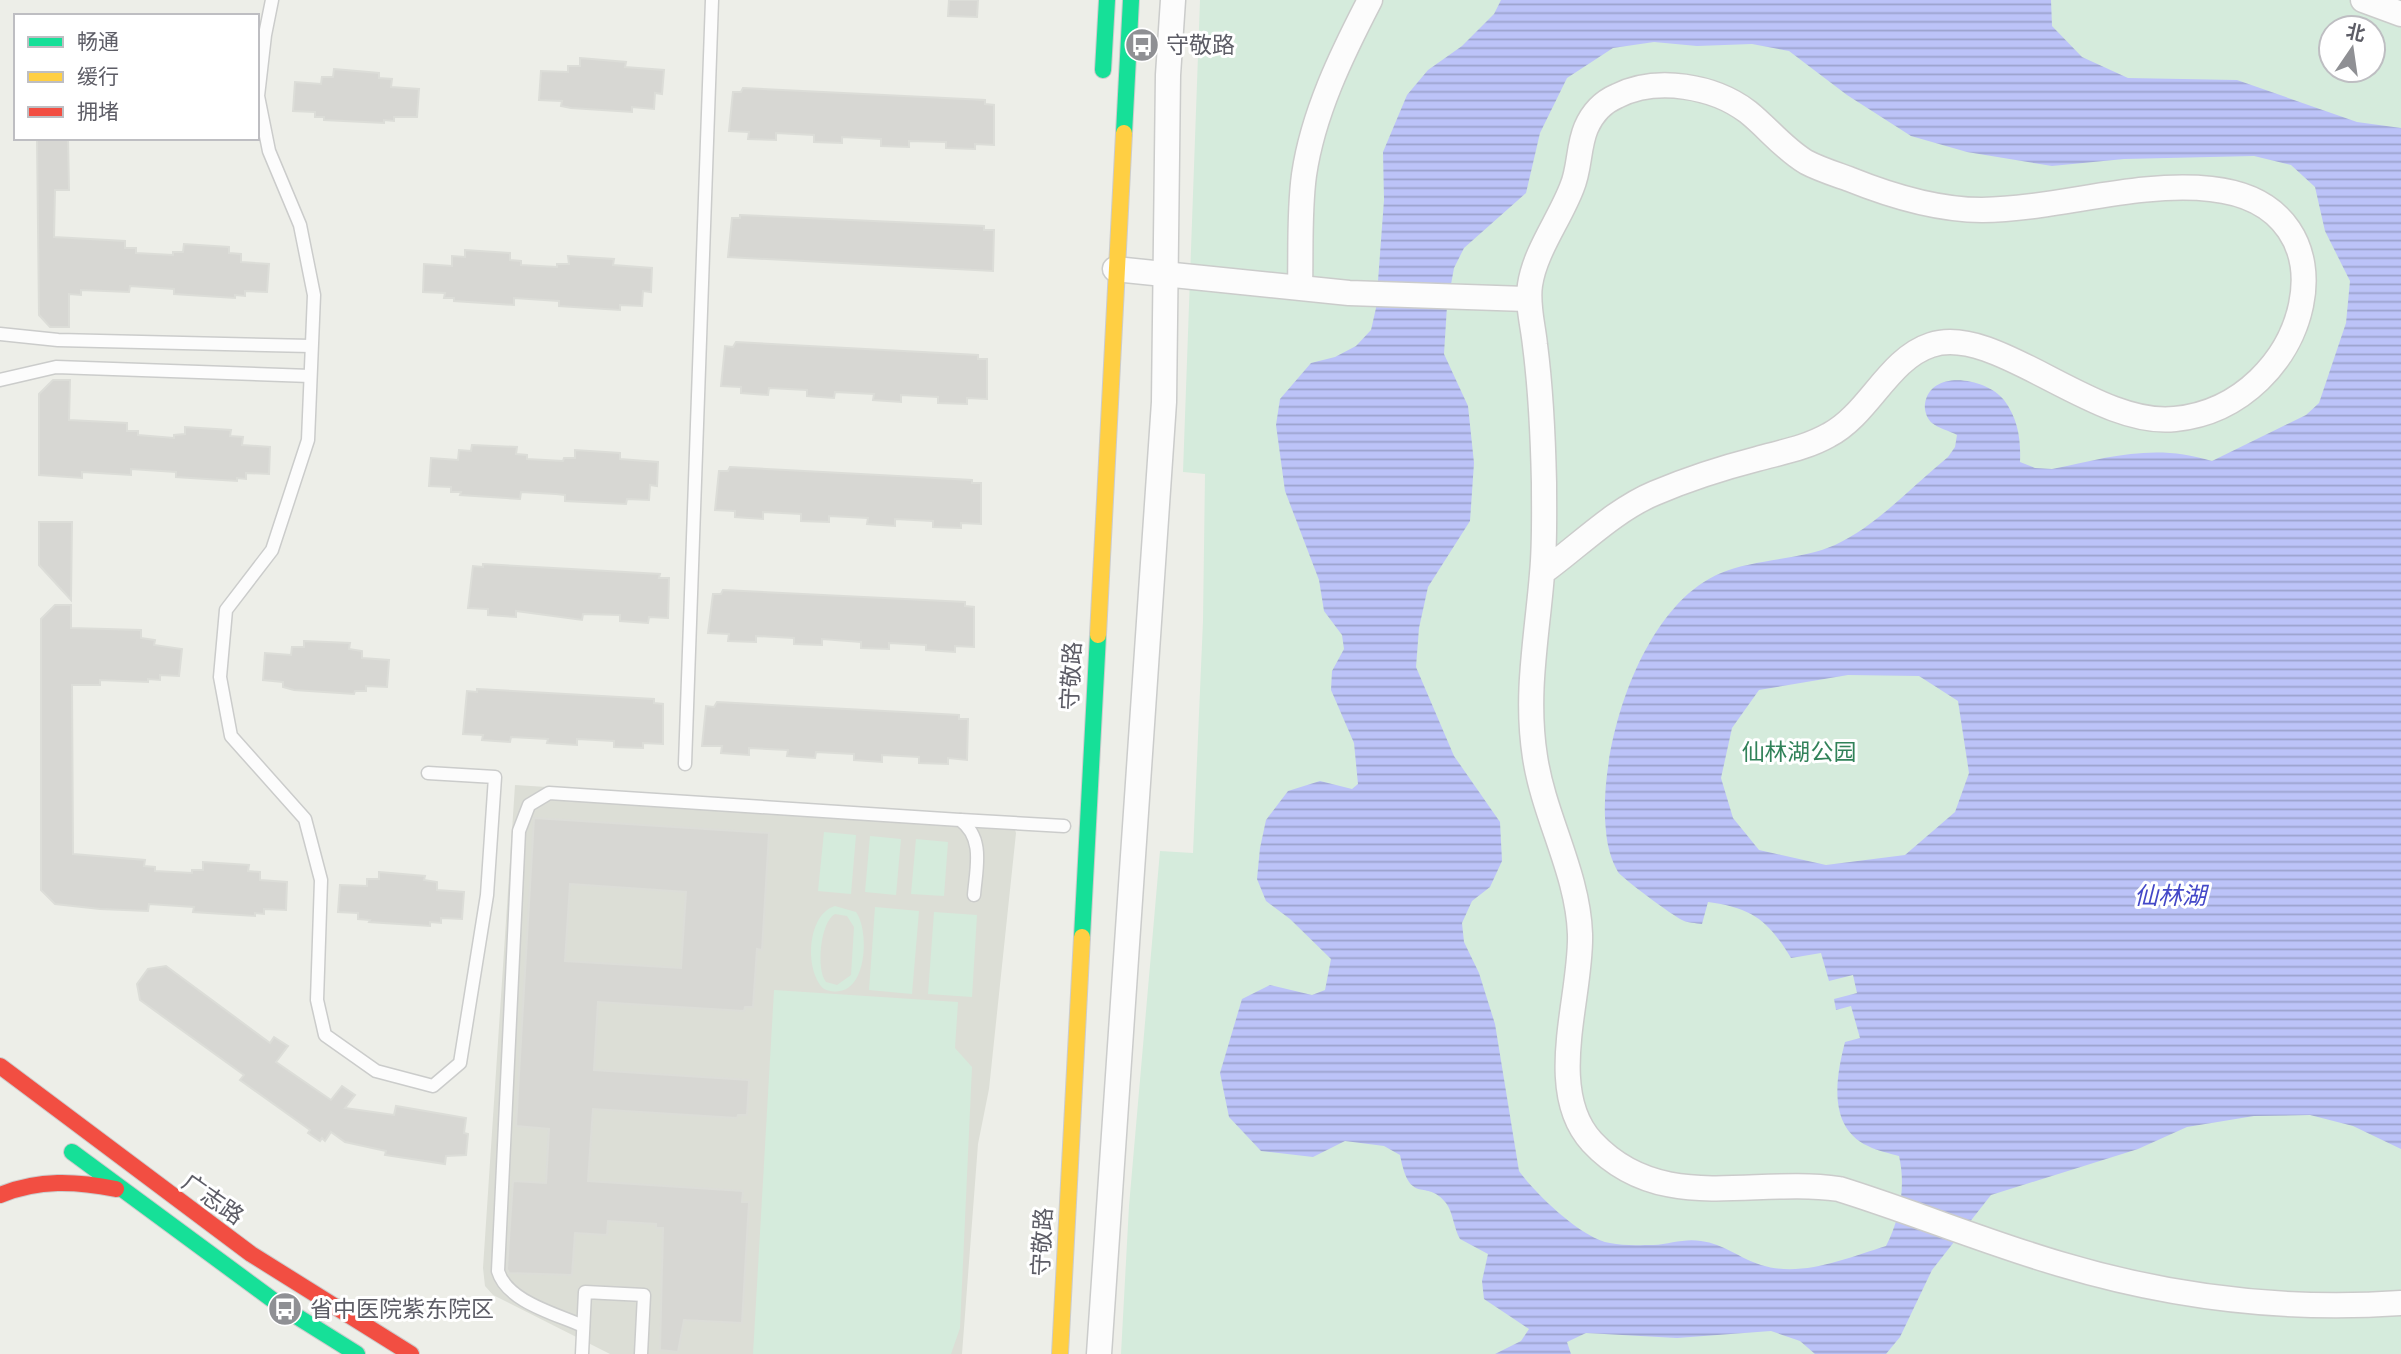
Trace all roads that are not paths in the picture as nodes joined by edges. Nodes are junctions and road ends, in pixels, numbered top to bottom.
1 (272, 0) edge
2 (712, 0) edge
3 (1107, 0) edge
4 (1132, 0) edge
5 (1173, 0) edge
6 (1370, 0) edge
7 (2363, 0) edge
8 (2401, 14) edge
9 (1103, 80) dead end
10 (259, 87) edge
11 (259, 101) edge
12 (1115, 269) junction
13 (1165, 273) junction
14 (1300, 287) junction
15 (1528, 299) junction
16 (0, 334) edge
17 (311, 346) junction
18 (310, 376) junction
19 (0, 380) edge
20 (1543, 572) junction
21 (685, 764) dead end
22 (428, 773) dead end
23 (960, 820) junction
24 (1064, 826) dead end
25 (974, 895) dead end
26 (0, 1066) edge
27 (63, 1145) dead end
28 (120, 1190) junction
29 (0, 1195) edge
30 (2401, 1303) edge
31 (583, 1326) junction
32 (357, 1354) edge
33 (411, 1354) edge
34 (582, 1354) edge
35 (641, 1354) edge
36 (1059, 1354) edge
37 (1098, 1354) edge

1 - 10 lane
2 - 21 lane
3 - 9 main road
4 - 12 main road, 守敬路
5 - 13 street
6 - 14 street
7 - 8 street
11 - 17 lane
12 - 13 street
12 - 36 main road, 守敬路
13 - 14 street
13 - 37 street
14 - 15 street
15 - 20 street
15 - 20 street
16 - 17 lane
17 - 18 lane
18 - 19 lane
18 - 22 lane
20 - 30 street
23 - 24 lane
23 - 25 lane
23 - 31 lane
26 - 33 main road, 广志路
27 - 28 main road, 广志路
28 - 29 main road
28 - 32 main road, 广志路
31 - 34 lane
31 - 35 lane

